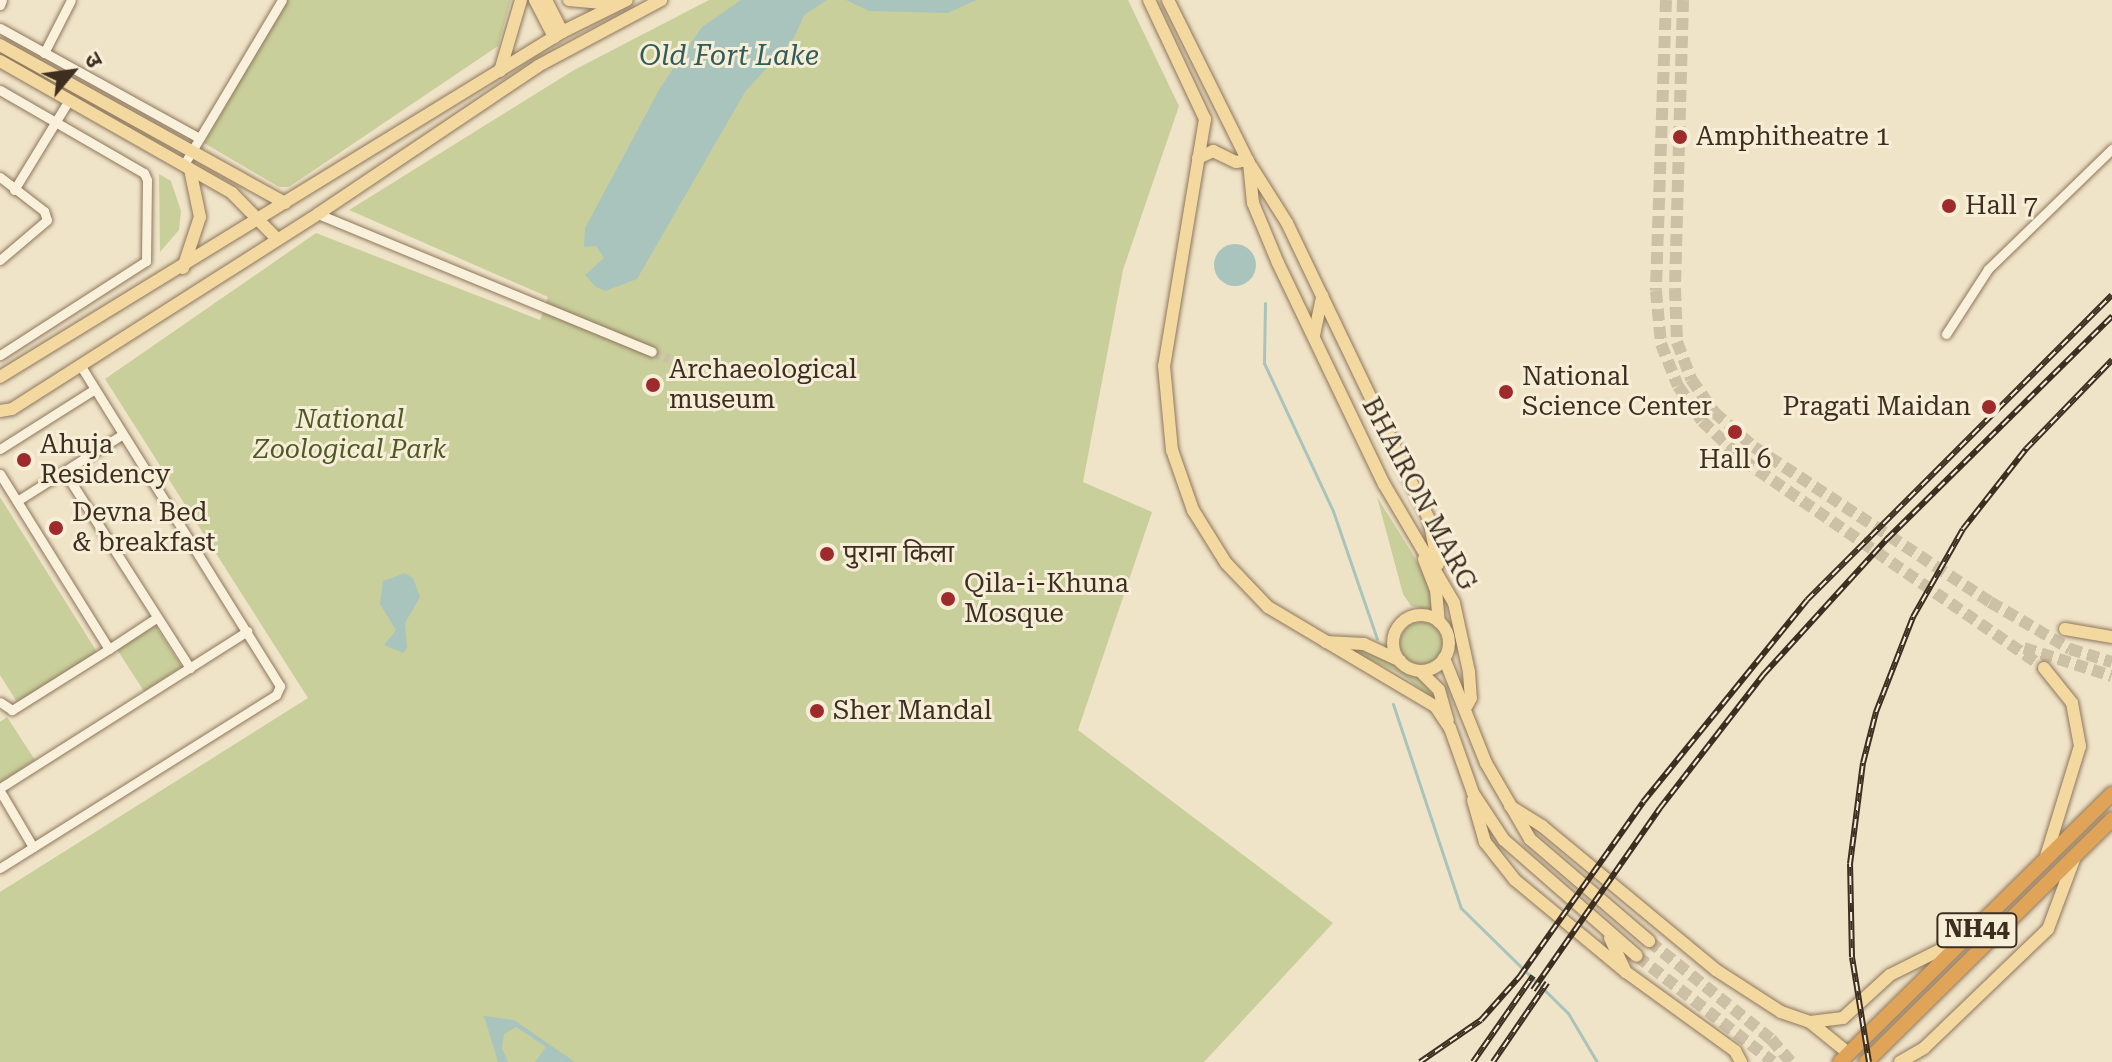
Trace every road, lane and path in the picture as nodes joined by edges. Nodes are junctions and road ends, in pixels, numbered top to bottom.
1 (71, 0) edge
2 (282, 0) edge
3 (521, 0) edge
4 (535, 0) edge
5 (546, 0) edge
6 (569, 0) edge
7 (661, 0) edge
8 (1149, 0) edge
9 (1168, 0) edge
10 (624, 2) edge
11 (550, 18) junction
12 (0, 28) edge
13 (558, 35) junction
14 (0, 45) edge
15 (44, 53) junction
16 (0, 61) edge
17 (500, 71) junction
18 (0, 90) edge
19 (69, 100) junction
20 (1221, 109) junction
21 (1205, 119) junction
22 (56, 122) junction
23 (199, 138) junction
24 (2112, 149) edge
25 (190, 153) junction
26 (1198, 158) junction
27 (1248, 161) junction
28 (187, 167) junction
29 (0, 177) edge
30 (14, 190) junction
31 (285, 203) junction
32 (318, 214) junction
33 (260, 218) junction
34 (297, 225) junction
35 (276, 238) junction
36 (0, 260) edge
37 (183, 268) junction
38 (1322, 296) junction
39 (1946, 334) dead end
40 (1314, 337) junction
41 (652, 352) tunnel mouth
42 (0, 355) edge
43 (80, 365) junction
44 (0, 377) edge
45 (95, 389) junction
46 (4, 412) edge
47 (123, 434) junction
48 (0, 449) edge
49 (64, 471) junction
50 (0, 474) edge
51 (17, 501) junction
52 (1413, 530) junction
53 (1440, 574) junction
54 (156, 618) junction
55 (1439, 622) junction
56 (2065, 629) dead end
57 (247, 631) junction
58 (2112, 637) edge
59 (1319, 641) junction
60 (109, 649) junction
61 (1444, 658) junction
62 (1400, 661) junction
63 (190, 668) junction
64 (2044, 668) tunnel mouth
65 (1420, 671) junction
66 (0, 702) edge
67 (1468, 714) junction
68 (1450, 728) junction
69 (0, 790) edge
70 (1473, 793) junction
71 (2112, 794) edge
72 (1510, 806) junction
73 (2112, 819) edge
74 (2112, 831) edge
75 (2088, 843) junction
76 (33, 847) junction
77 (2076, 854) junction
78 (2044, 862) junction
79 (0, 868) edge
80 (1973, 934) junction
81 (1608, 935) junction
82 (1649, 941) tunnel mouth
83 (1637, 956) tunnel mouth
84 (1626, 972) junction
85 (1810, 1022) junction
86 (1844, 1057) edge
87 (1741, 1062) edge
88 (1866, 1062) edge
89 (1900, 1062) edge

1 - 15 street
2 - 23 street
3 - 17 main road
4 - 11 main road
5 - 11 main road
6 - 10 main road
7 - 32 main road
8 - 21 main road
9 - 20 main road, BHAIRON MARG
10 - 13 main road
11 - 13 main road
12 - 15 street
13 - 17 main road
14 - 25 main road
15 - 23 street
16 - 19 main road
17 - 31 main road
18 - 22 street
19 - 22 street
19 - 28 main road
20 - 21 main road
20 - 27 main road, BHAIRON MARG
21 - 26 main road
22 - 30 street
22 - 42 street
23 - 25 street
24 - 39 street
25 - 28 street
25 - 31 main road
26 - 27 main road
26 - 59 main road
27 - 38 main road
27 - 40 main road, BHAIRON MARG
28 - 33 main road
28 - 37 main road
29 - 30 street
30 - 36 street
31 - 33 main road
31 - 34 main road
32 - 34 main road
32 - 41 street
33 - 35 main road
33 - 37 main road
34 - 35 main road
35 - 43 main road
37 - 44 main road
38 - 40 main road
38 - 53 main road
40 - 52 main road, BHAIRON MARG
43 - 45 street
43 - 46 main road
45 - 47 street
45 - 48 street
47 - 49 street
47 - 57 street
49 - 51 street
49 - 54 street
50 - 51 street
51 - 60 street
52 - 53 main road, BHAIRON MARG
52 - 55 main road
53 - 67 main road, BHAIRON MARG
54 - 60 street
54 - 63 street
55 - 61 main road
55 - 62 main road
56 - 58 main road
57 - 63 street
57 - 76 street
59 - 62 main road
59 - 68 main road
60 - 66 street
61 - 65 main road
61 - 67 main road
62 - 65 main road
63 - 69 street
64 - 78 main road
65 - 68 main road
67 - 68 main road
67 - 72 main road, BHAIRON MARG
68 - 70 main road
69 - 76 street
70 - 81 main road
70 - 84 main road
71 - 78 highway, NH44
72 - 82 main road, BHAIRON MARG
72 - 85 main road
73 - 75 highway
74 - 75 main road
75 - 77 highway
76 - 79 street
77 - 88 highway
77 - 89 main road
78 - 80 highway, NH44
80 - 85 main road
80 - 86 highway, NH44
81 - 83 main road
81 - 84 main road
84 - 87 main road
85 - 86 main road

